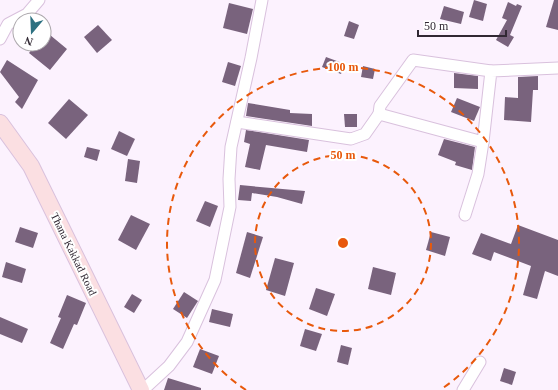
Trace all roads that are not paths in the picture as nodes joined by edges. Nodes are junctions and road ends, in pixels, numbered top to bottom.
1 (39, 0) edge
2 (262, 0) edge
3 (0, 39) edge
4 (558, 68) edge
5 (491, 71) junction
6 (379, 114) junction
7 (237, 122) junction
8 (0, 123) edge
9 (483, 142) junction
10 (465, 215) dead end
11 (480, 362) dead end
12 (142, 390) edge
13 (463, 390) edge

1 - 3 street
2 - 7 street
4 - 5 street
5 - 6 street
5 - 9 street
6 - 7 street
6 - 9 street
7 - 12 street
8 - 12 main road, Thana Kakkad Road
9 - 10 street
11 - 13 street

